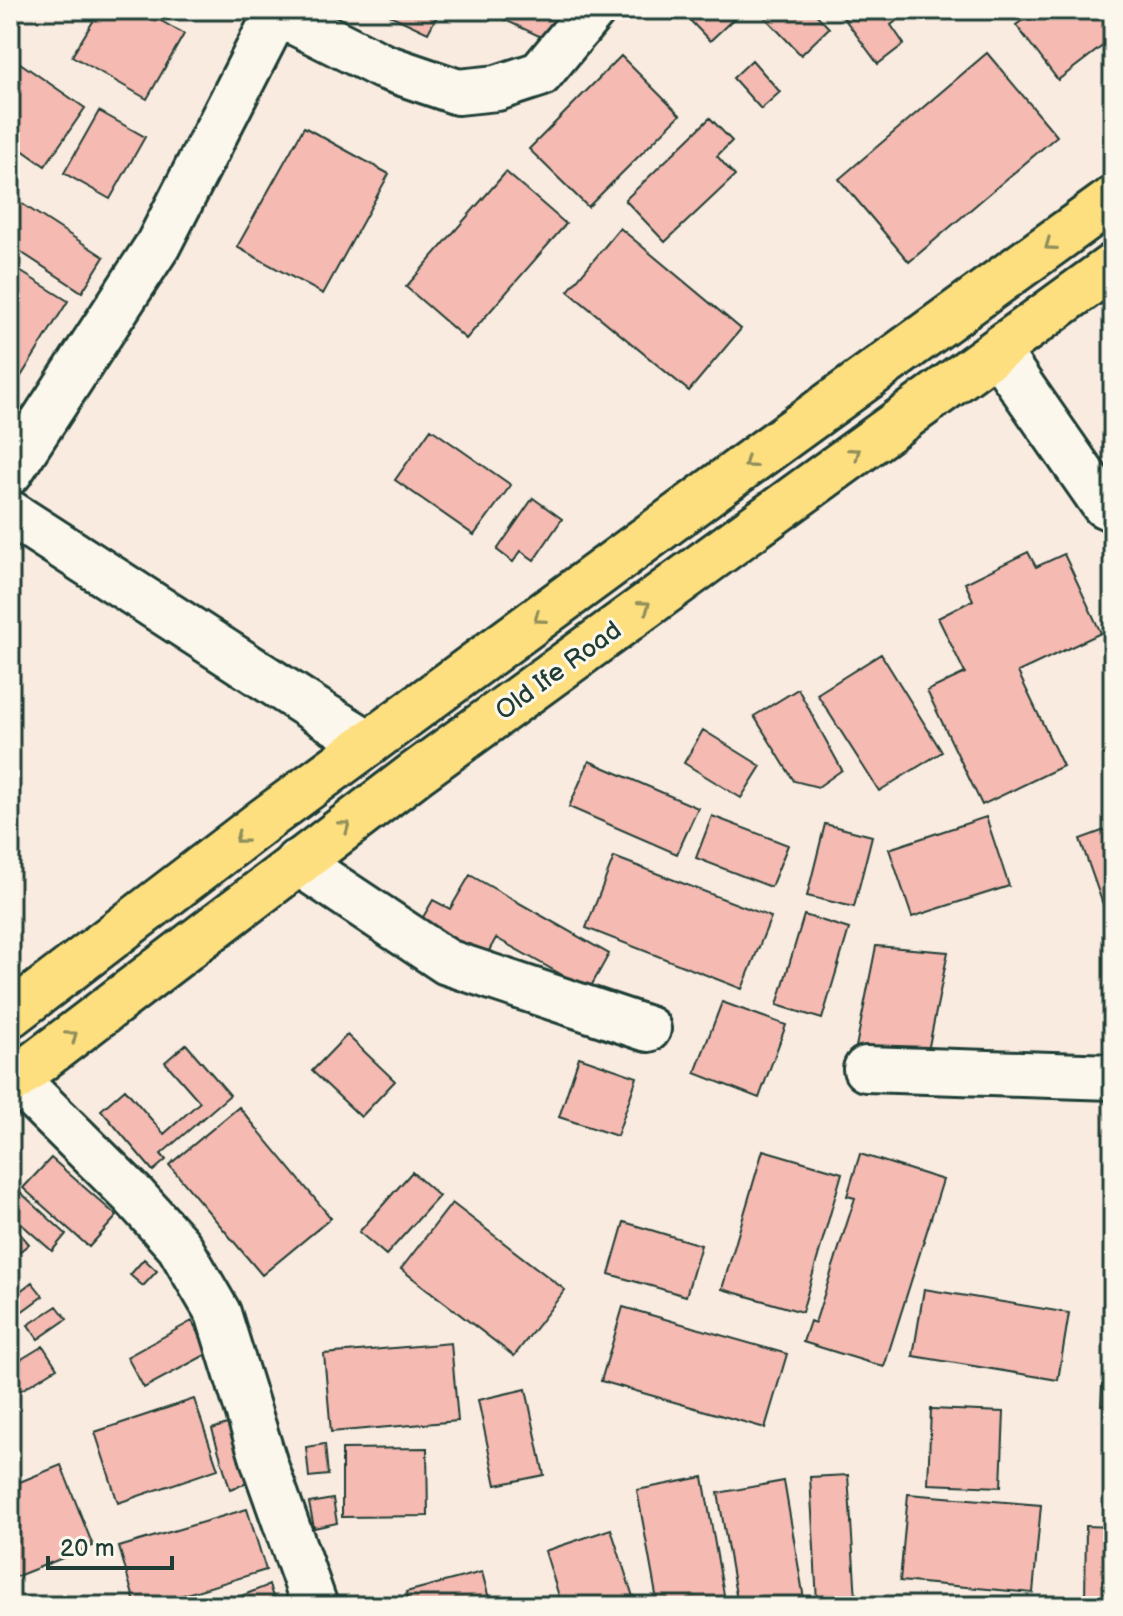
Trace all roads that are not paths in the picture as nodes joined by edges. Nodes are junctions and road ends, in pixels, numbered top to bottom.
1 (593, 10) edge
2 (277, 12) edge
3 (1113, 199) edge
4 (1113, 266) edge
5 (997, 351) junction
6 (10, 472) edge
7 (1113, 509) edge
8 (10, 513) edge
9 (369, 743) junction
10 (297, 862) junction
11 (10, 1015) edge
12 (648, 1029) dead end
13 (866, 1069) dead end
14 (1113, 1077) edge
15 (13, 1081) edge
16 (315, 1606) edge

1 - 2 street
2 - 6 street
3 -> 9 main road, Old Ife Road
4 - 5 main road, Old Ife Road
5 - 7 street
10 -> 5 main road, Old Ife Road
8 - 9 street
9 -> 11 main road, Old Ife Road
10 - 12 street
15 -> 10 main road, Old Ife Road
13 - 14 street
15 - 16 street

